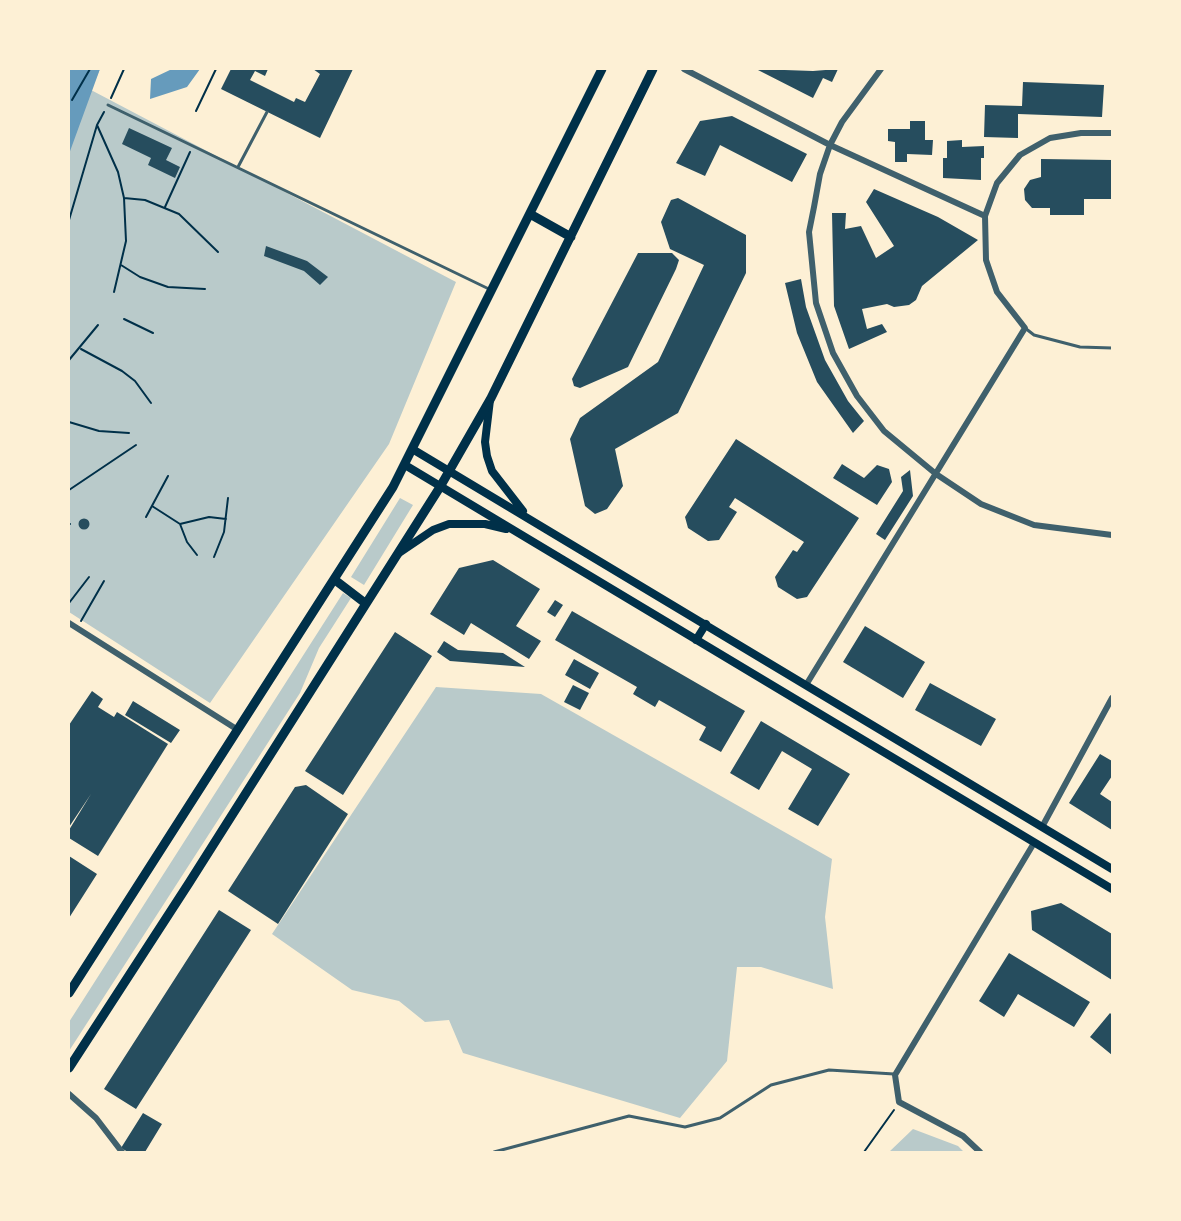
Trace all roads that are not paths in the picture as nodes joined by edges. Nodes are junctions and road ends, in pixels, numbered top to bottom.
1 (602, 69) edge
2 (653, 69) edge
3 (684, 69) edge
4 (881, 69) edge
5 (108, 105) road end
6 (267, 112) dead end
7 (1112, 133) edge
8 (830, 145) junction
9 (238, 167) junction
10 (530, 214) junction
11 (985, 216) junction
12 (570, 237) junction
13 (492, 291) junction
14 (1026, 328) junction
15 (1112, 348) edge
16 (491, 398) junction
17 (414, 450) junction
18 (405, 465) junction
19 (449, 471) junction
20 (936, 474) junction
21 (440, 487) junction
22 (526, 516) junction
23 (517, 532) junction
24 (1112, 535) edge
25 (396, 555) junction
26 (335, 580) junction
27 (365, 603) junction
28 (69, 623) edge
29 (706, 624) junction
30 (696, 640) junction
31 (806, 685) junction
32 (1112, 698) edge
33 (238, 730) junction
34 (1042, 827) junction
35 (1034, 843) junction
36 (1112, 869) edge
37 (1112, 889) edge
38 (69, 993) edge
39 (69, 1068) edge
40 (895, 1074) junction
41 (69, 1094) edge
42 (122, 1152) edge
43 (494, 1152) edge
44 (980, 1152) edge

1 - 10 main road
2 - 12 main road
3 - 8 street
4 - 8 street
5 - 9 lane
6 - 9 lane
7 - 11 street
8 - 11 street
8 - 20 street
9 - 13 lane
10 - 12 main road
10 - 13 main road
11 - 14 street
12 - 16 main road
13 - 17 main road
14 - 15 lane
14 - 20 street
16 - 19 main road
16 - 22 main road
17 - 18 main road
17 - 19 main road
18 - 21 main road
18 - 26 main road
19 - 21 main road
19 - 22 main road
20 - 24 street
20 - 31 street
21 - 23 main road
21 - 25 main road
22 - 29 main road
23 - 25 main road
23 - 30 main road
25 - 27 main road
26 - 27 main road
26 - 33 main road
27 - 39 main road
28 - 33 street
29 - 30 main road
29 - 31 main road
30 - 35 main road
31 - 34 main road
32 - 34 street
33 - 38 main road
34 - 36 main road
35 - 37 main road
35 - 40 street
40 - 43 lane
40 - 44 street
41 - 42 street

